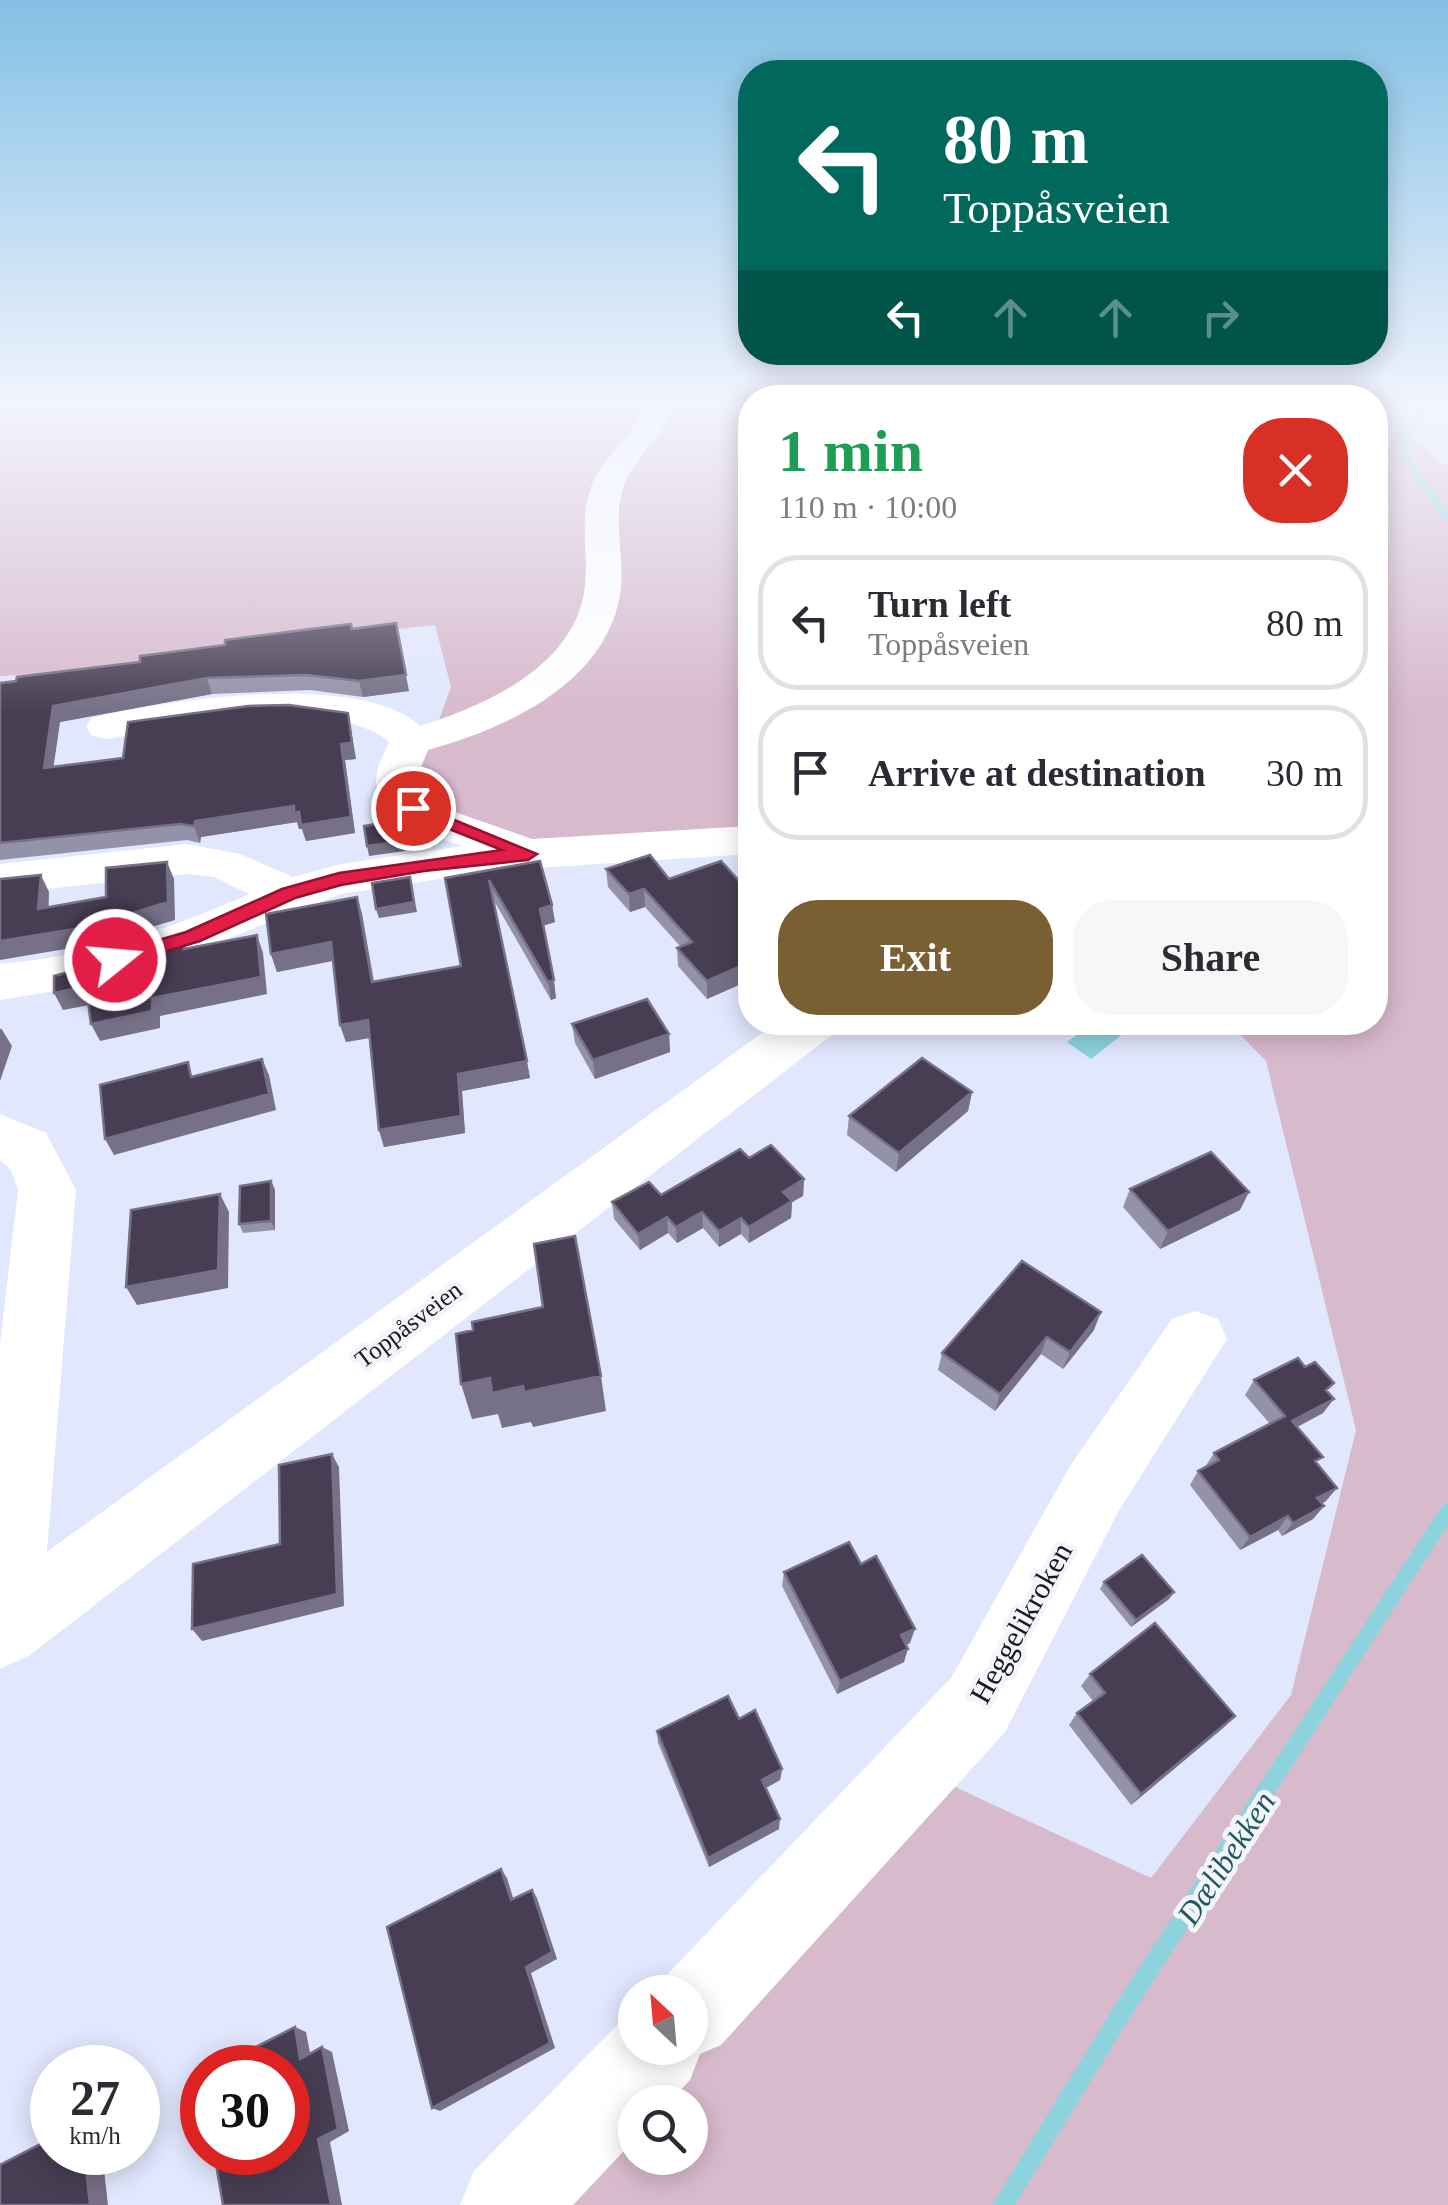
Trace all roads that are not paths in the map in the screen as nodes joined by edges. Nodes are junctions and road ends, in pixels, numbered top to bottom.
1 (605, 507) edge
2 (107, 727) dead end
3 (410, 742) junction
4 (738, 841) edge
5 (528, 854) junction
6 (0, 879) edge
7 (288, 894) junction
8 (0, 982) edge
9 (797, 1035) edge
10 (0, 1136) edge
11 (1195, 1339) dead end
12 (2, 1630) edge
13 (708, 1995) edge
14 (642, 2065) edge
15 (508, 2205) edge

1 - 3 street
2 - 3 street
3 - 5 street
4 - 5 street
5 - 7 street
6 - 7 street
7 - 8 street
9 - 12 street, Toppåsveien
10 - 12 street, Toppåsveien
11 - 13 street, Heggelikroken
14 - 15 street

